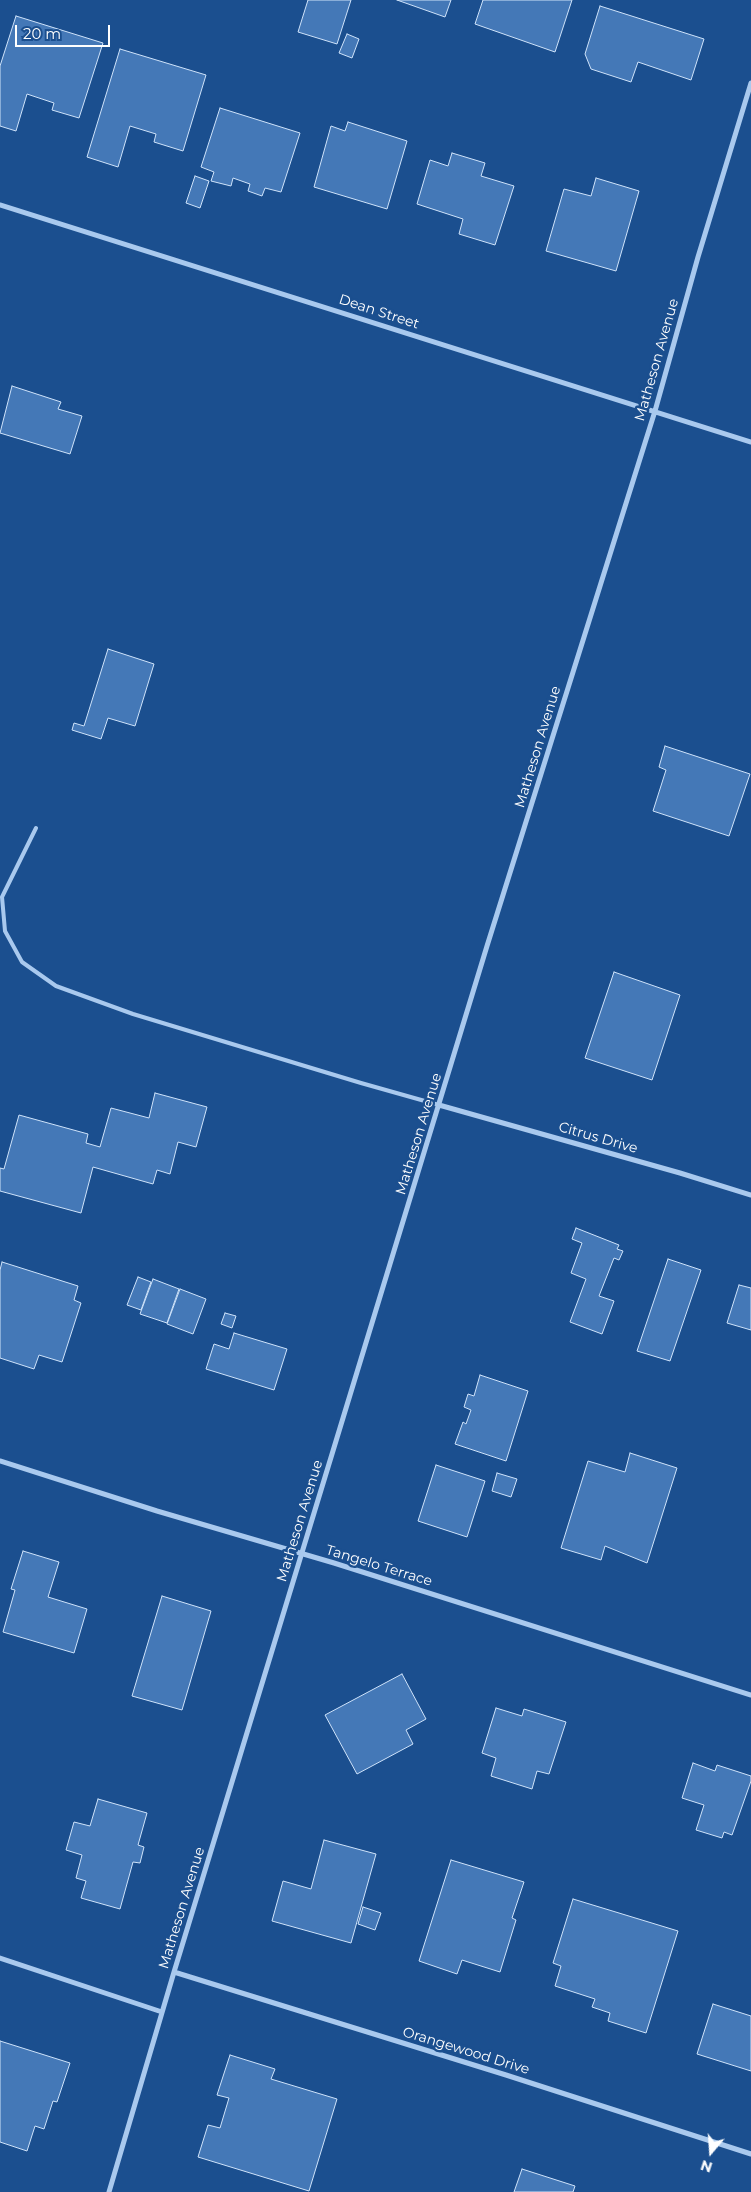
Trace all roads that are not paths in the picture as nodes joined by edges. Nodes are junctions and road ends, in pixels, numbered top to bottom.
1 (751, 82) edge
2 (0, 205) edge
3 (655, 411) junction
4 (751, 442) edge
5 (36, 828) dead end
6 (439, 1105) junction
7 (751, 1195) edge
8 (0, 1461) edge
9 (302, 1553) junction
10 (751, 1695) edge
11 (0, 1958) edge
12 (174, 1972) junction
13 (162, 2012) junction
14 (751, 2154) edge
15 (109, 2192) edge

1 - 3 street, Matheson Avenue
2 - 3 street, Dean Street
3 - 4 street, Dean Street
3 - 6 street, Matheson Avenue
5 - 6 lane
6 - 7 street, Citrus Drive
6 - 9 street, Matheson Avenue
8 - 9 street, Tangelo Terrace
9 - 10 street, Tangelo Terrace
9 - 12 street, Matheson Avenue
11 - 13 street
12 - 13 street, Matheson Avenue
12 - 14 street, Orangewood Drive
13 - 15 street, Matheson Avenue

